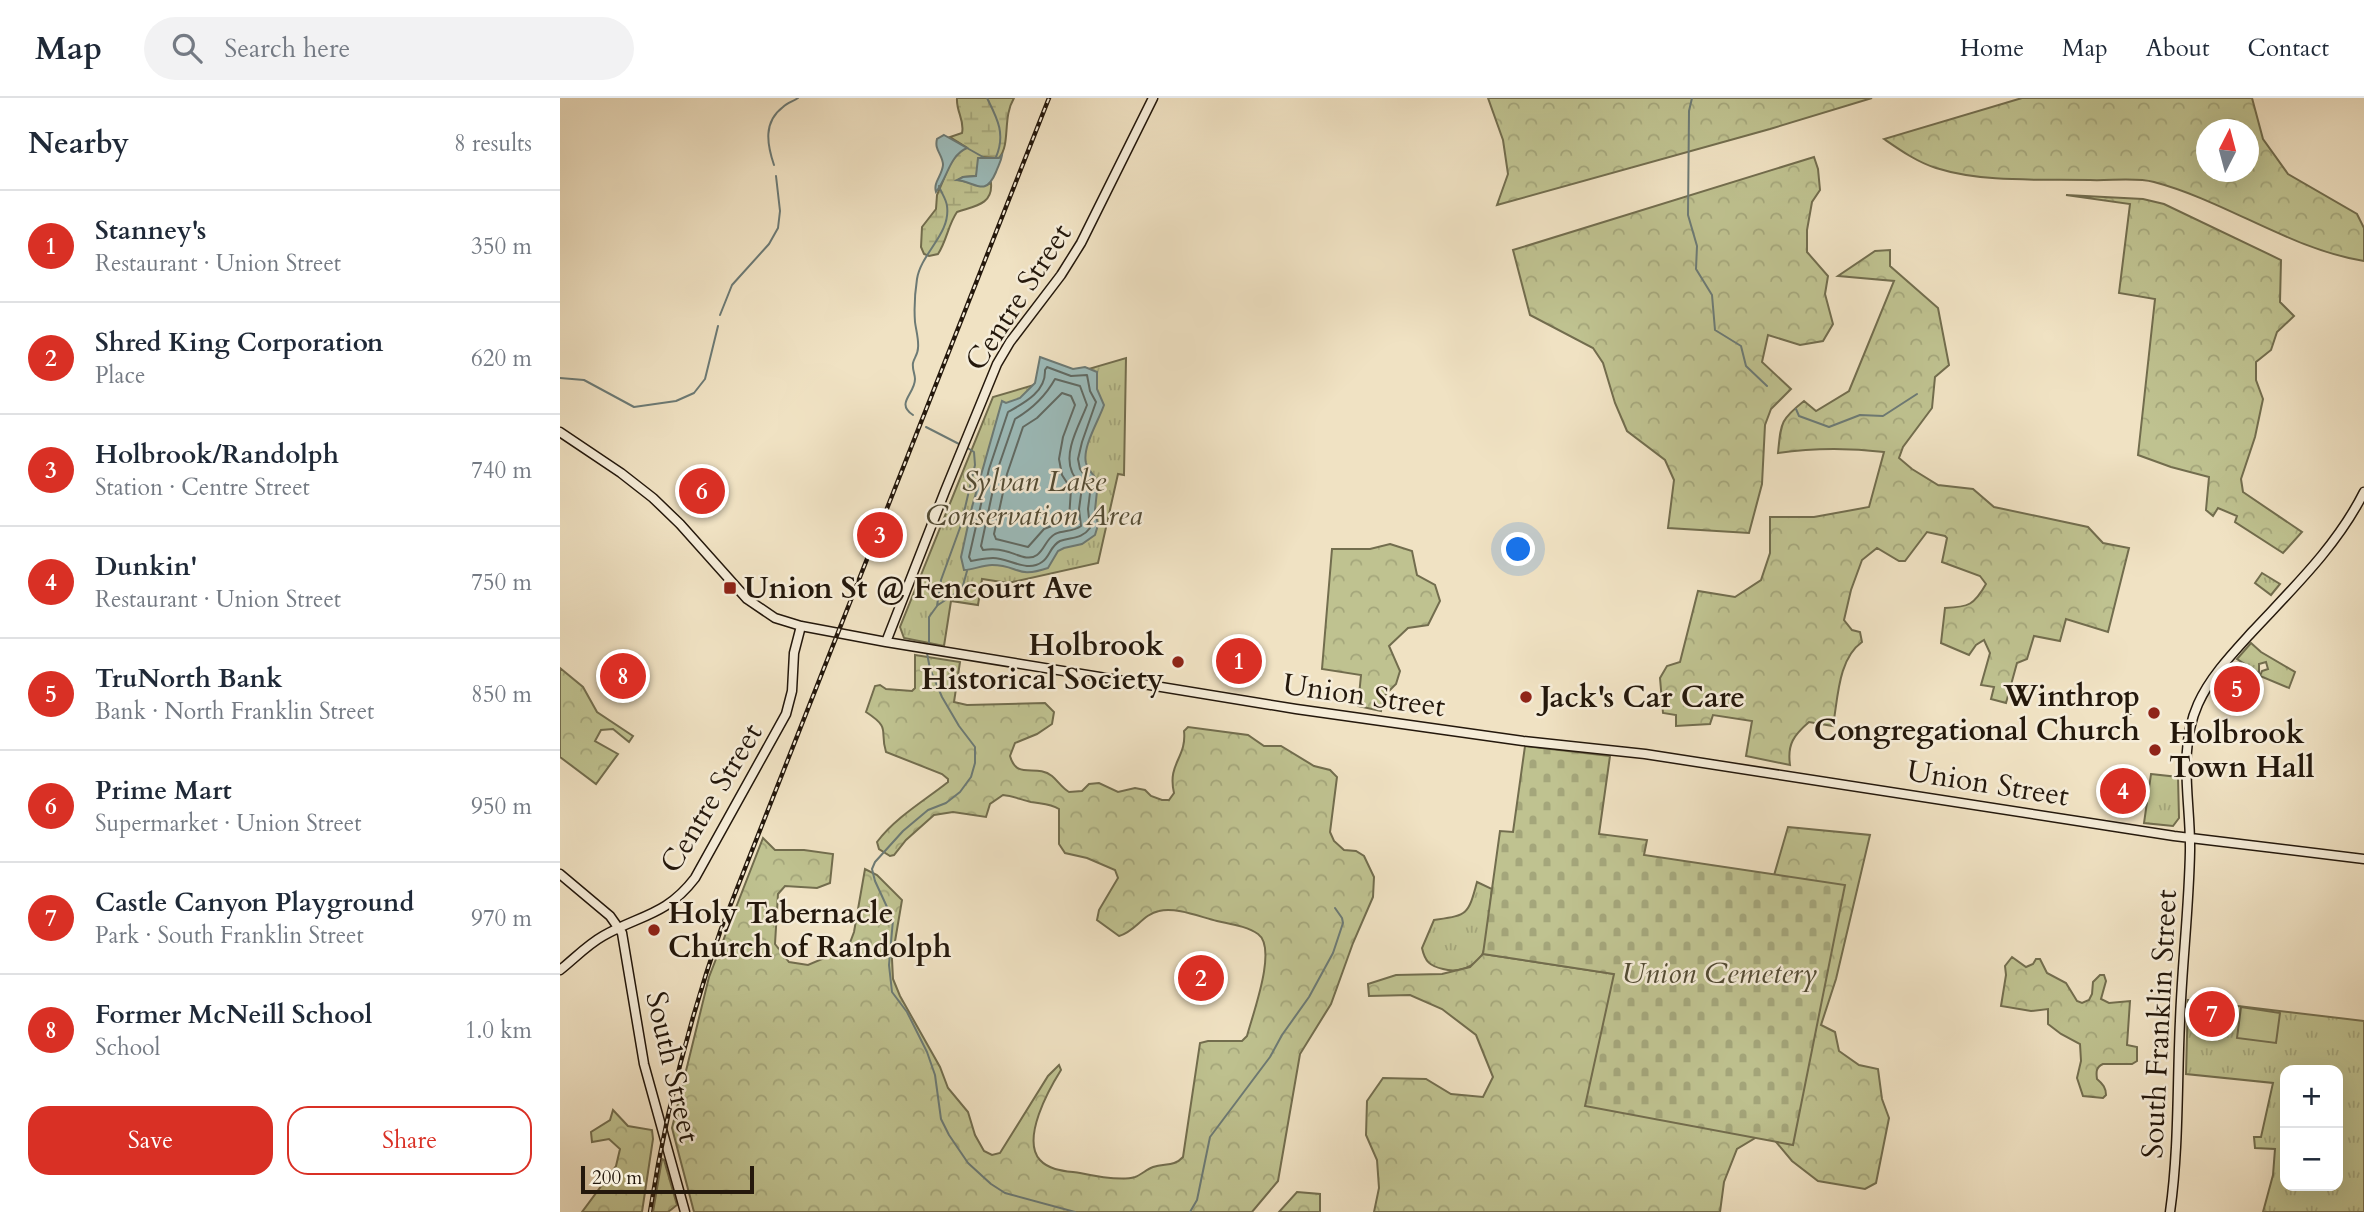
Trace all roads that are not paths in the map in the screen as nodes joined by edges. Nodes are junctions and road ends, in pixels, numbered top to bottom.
1 (1153, 98) edge
2 (560, 432) edge
3 (2364, 492) edge
4 (802, 626) junction
5 (886, 642) junction
6 (2190, 837) junction
7 (2364, 859) edge
8 (560, 874) edge
9 (620, 928) junction
10 (560, 970) edge
11 (685, 1212) edge
12 (2170, 1212) edge

1 - 5 main road, Centre Street
2 - 4 main road, Union Street
3 - 6 main road, South Franklin Street
4 - 5 main road, Union Street
4 - 9 main road, Centre Street
5 - 6 main road, Union Street
6 - 7 main road, Union Street
6 - 12 main road, South Franklin Street
8 - 9 main road
9 - 10 main road, Centre Street
9 - 11 main road, South Street

